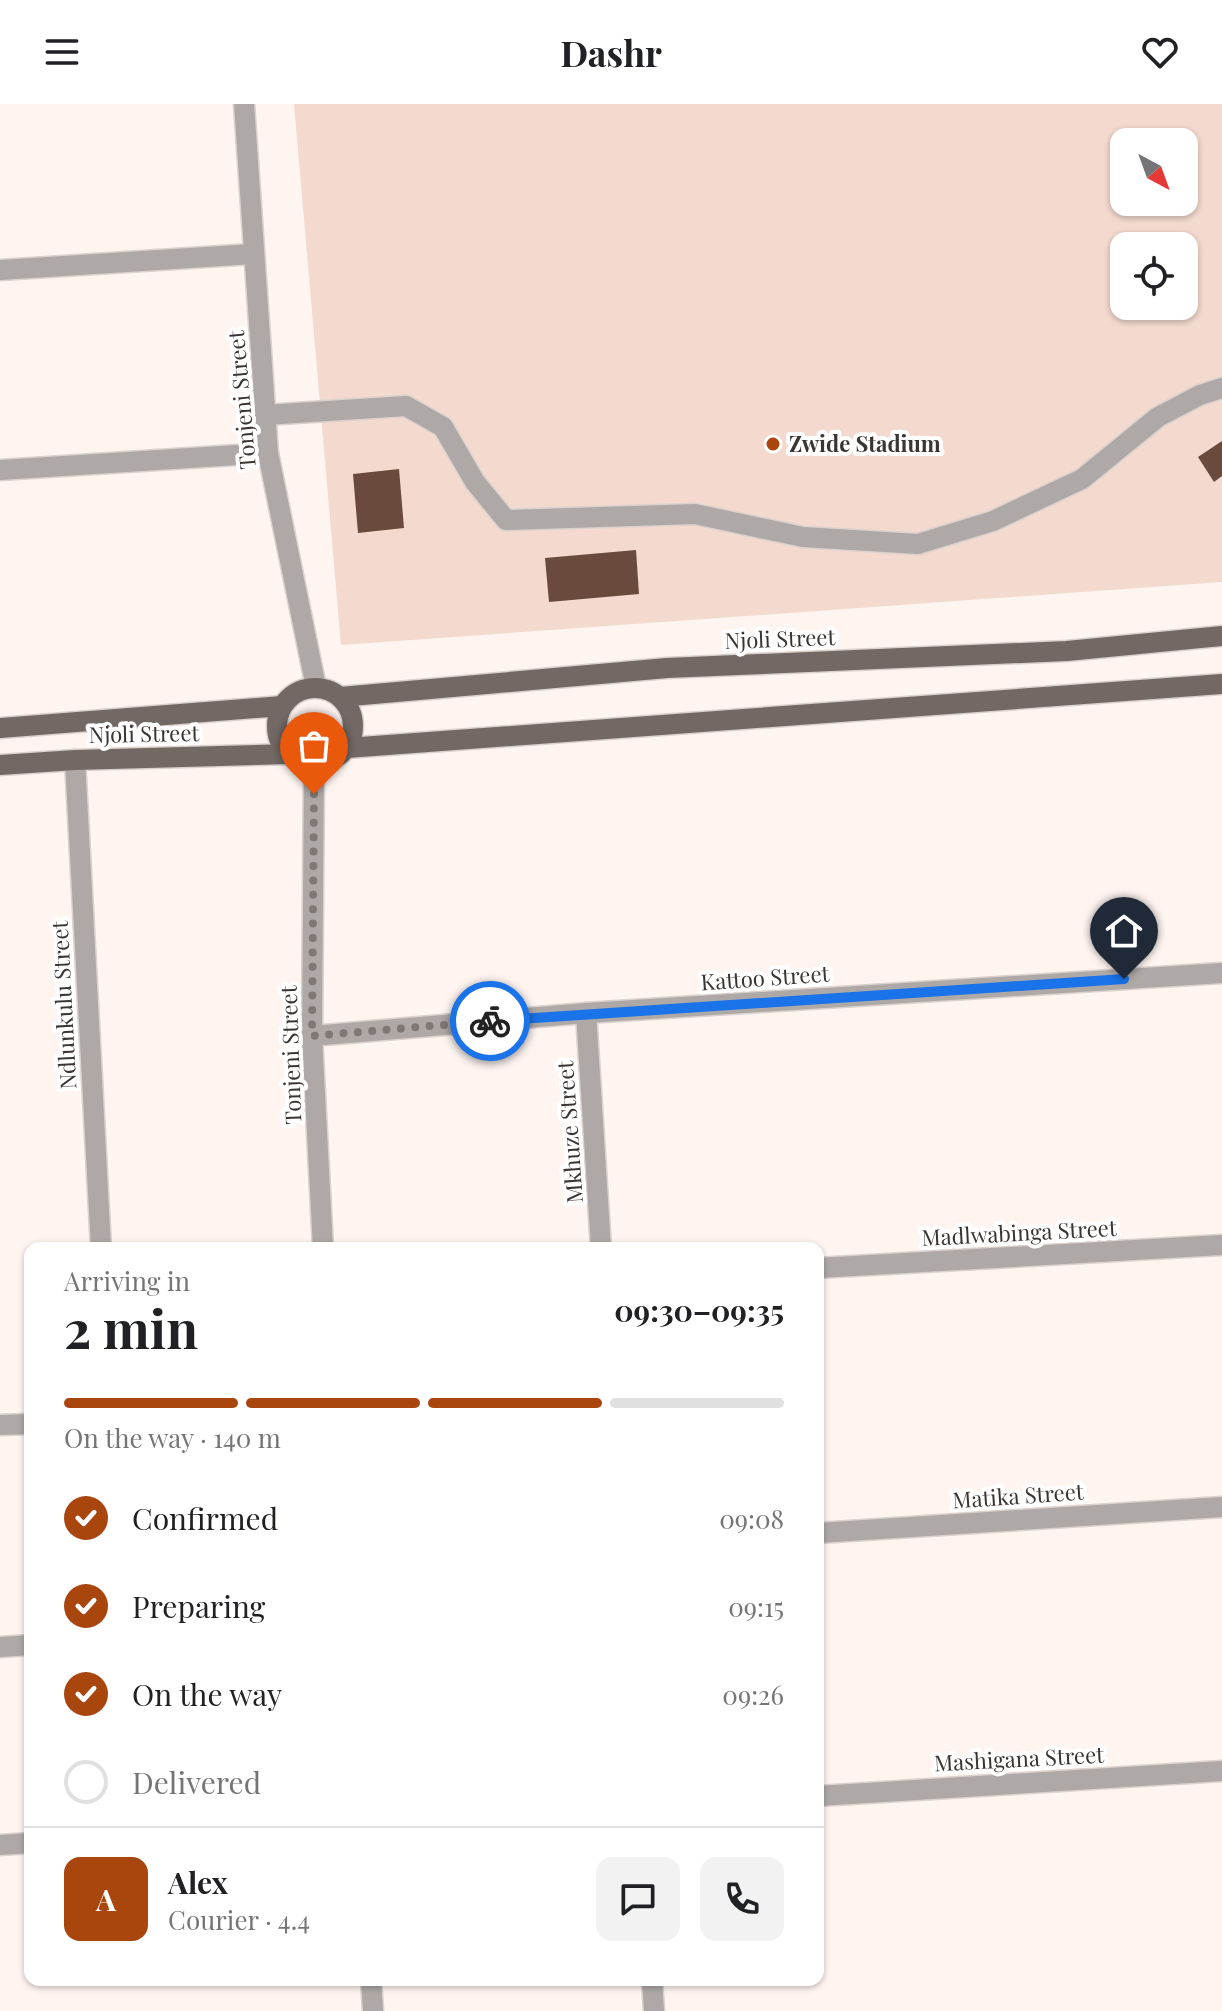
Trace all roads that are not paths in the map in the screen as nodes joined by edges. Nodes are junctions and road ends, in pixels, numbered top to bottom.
1 (244, 104) edge
2 (253, 254) junction
3 (0, 270) edge
4 (1222, 388) edge
5 (265, 415) junction
6 (268, 453) junction
7 (0, 470) edge
8 (1222, 636) edge
9 (1222, 684) edge
10 (316, 687) junction
11 (340, 697) junction
12 (282, 706) junction
13 (0, 728) edge
14 (347, 748) junction
15 (290, 754) junction
16 (75, 760) junction
17 (314, 764) junction
18 (0, 765) edge
19 (1222, 973) edge
20 (586, 1013) junction
21 (312, 1036) junction
22 (101, 1242) edge
23 (323, 1242) edge
24 (601, 1242) edge
25 (1222, 1245) edge
26 (824, 1268) edge
27 (24, 1424) edge
28 (0, 1425) edge
29 (1222, 1507) edge
30 (824, 1533) edge
31 (24, 1645) edge
32 (0, 1647) edge
33 (1222, 1771) edge
34 (824, 1796) edge
35 (24, 1843) edge
36 (0, 1845) edge
37 (371, 1986) edge
38 (652, 1986) edge
39 (373, 2011) edge
40 (654, 2011) edge

1 - 2 street, Tonjeni Street
2 - 3 street
2 - 5 street, Tonjeni Street
4 - 5 street
5 - 6 street, Tonjeni Street
6 - 7 street
6 - 10 street, Tonjeni Street
8 - 11 main road, Njoli Street
9 - 14 main road
10 - 11 main road
10 - 12 main road
11 - 14 main road
12 - 13 main road, Njoli Street
12 - 15 main road
14 - 17 main road
15 - 16 main road, Njoli Street
15 - 17 main road
16 - 18 main road, Njoli Street
16 - 22 street, Ndlunkulu Street
17 - 21 street, Tonjeni Street
19 - 20 street, Kattoo Street
20 - 21 street, Kattoo Street
20 - 24 street, Mkhuze Street
21 - 23 street, Tonjeni Street
25 - 26 street, Madlwabinga Street
27 - 28 street
29 - 30 street, Matika Street
31 - 32 street
33 - 34 street, Mashigana Street
35 - 36 street
37 - 39 street
38 - 40 street

